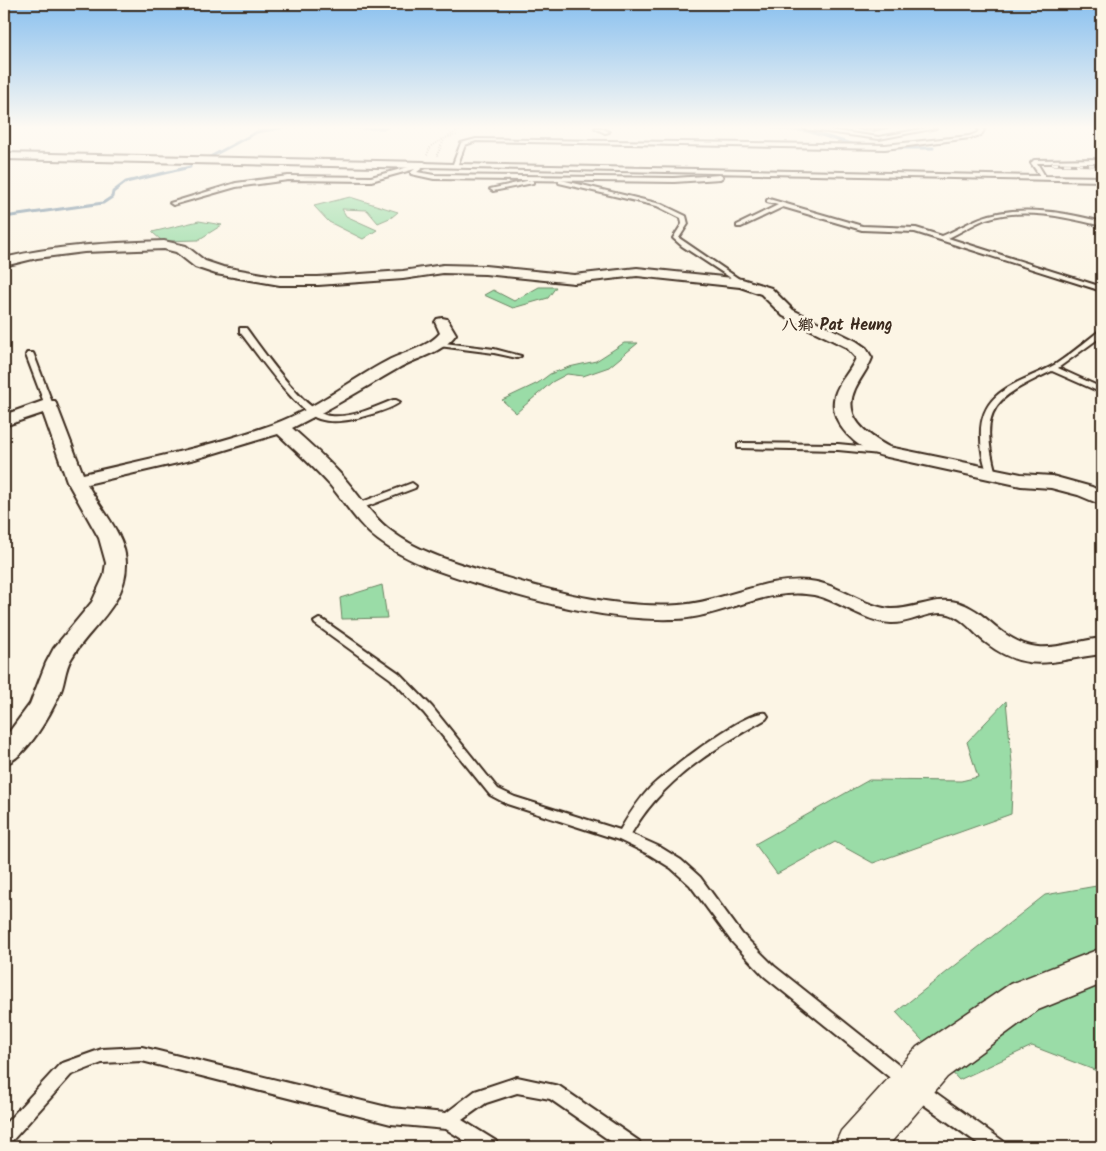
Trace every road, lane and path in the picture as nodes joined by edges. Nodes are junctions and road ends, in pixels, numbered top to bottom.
1 (263, 182) edge
2 (546, 182) edge
3 (559, 182) edge
4 (493, 189) dead end
5 (769, 201) dead end
6 (173, 203) dead end
7 (783, 205) junction
8 (1102, 224) edge
9 (739, 226) dead end
10 (943, 238) junction
11 (4, 262) edge
12 (742, 283) junction
13 (1102, 288) edge
14 (442, 322) dead end
15 (243, 330) dead end
16 (1102, 333) edge
17 (439, 344) junction
18 (30, 355) dead end
19 (518, 356) dead end
20 (1051, 368) junction
21 (1102, 391) edge
22 (396, 402) dead end
23 (49, 405) junction
24 (313, 412) junction
25 (4, 421) edge
26 (281, 427) junction
27 (741, 446) dead end
28 (883, 451) junction
29 (992, 474) junction
30 (76, 481) junction
31 (412, 486) dead end
32 (1102, 499) edge
33 (357, 507) junction
34 (319, 622) dead end
35 (1102, 646) edge
36 (762, 716) dead end
37 (4, 755) edge
38 (624, 836) junction
39 (1102, 966) edge
40 (911, 1086) junction
41 (448, 1121) junction
42 (4, 1137) edge
43 (490, 1147) edge
44 (633, 1147) edge
45 (858, 1147) edge
46 (997, 1147) edge

1 - 6 lane
2 - 4 lane
3 - 12 lane
5 - 7 lane
7 - 9 lane
7 - 10 lane
8 - 10 lane
10 - 13 lane
11 - 12 street
12 - 28 street
14 - 17 street
15 - 24 lane
16 - 20 lane
17 - 19 lane
17 - 24 street
18 - 23 lane
20 - 21 lane
20 - 29 lane
22 - 24 lane
23 - 25 street
23 - 30 street
24 - 26 street
26 - 30 street
26 - 33 street
27 - 28 lane
28 - 29 street
29 - 32 street
30 - 37 street
31 - 33 lane
33 - 35 street
34 - 38 lane
36 - 38 lane
38 - 40 lane
39 - 40 main road
40 - 45 main road
40 - 46 lane
41 - 42 lane
41 - 43 lane
41 - 44 lane

